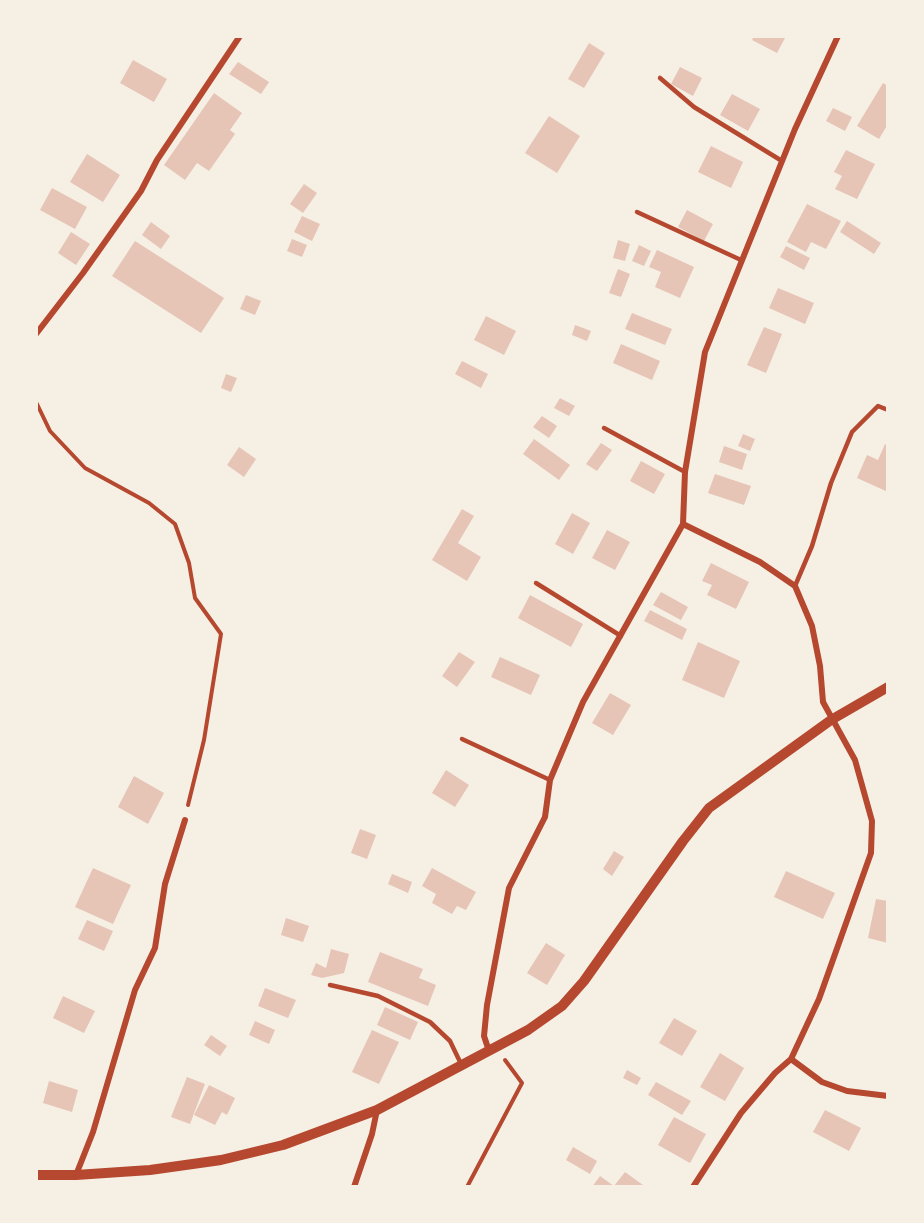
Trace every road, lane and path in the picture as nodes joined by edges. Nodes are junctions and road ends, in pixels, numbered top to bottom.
1 (240, 36) edge
2 (838, 36) edge
3 (660, 78) dead end
4 (782, 161) junction
5 (637, 212) dead end
6 (741, 260) junction
7 (36, 334) edge
8 (36, 402) edge
9 (888, 410) edge
10 (604, 428) dead end
11 (685, 471) junction
12 (683, 524) junction
13 (536, 583) dead end
14 (795, 586) junction
15 (621, 636) junction
16 (888, 687) edge
17 (831, 720) junction
18 (462, 739) dead end
19 (550, 780) junction
20 (185, 820) joint
21 (330, 985) dead end
22 (489, 1051) junction
23 (791, 1059) junction
24 (462, 1066) junction
25 (888, 1096) edge
26 (377, 1110) junction
27 (36, 1175) edge
28 (76, 1175) junction
29 (354, 1187) edge
30 (467, 1187) edge
31 (693, 1187) edge

1 - 7 street
2 - 4 street
3 - 4 lane
4 - 6 street
5 - 6 lane
6 - 11 street
8 - 20 path
9 - 14 lane
10 - 11 lane
11 - 12 street
12 - 14 street
12 - 15 street
13 - 15 lane
14 - 17 street
15 - 19 street
16 - 17 street
17 - 22 street
17 - 23 street
18 - 19 lane
19 - 22 street
20 - 28 street
21 - 24 lane
22 - 24 street
22 - 30 path
23 - 25 street
23 - 31 street
24 - 26 street
26 - 28 street
26 - 29 street
27 - 28 street

